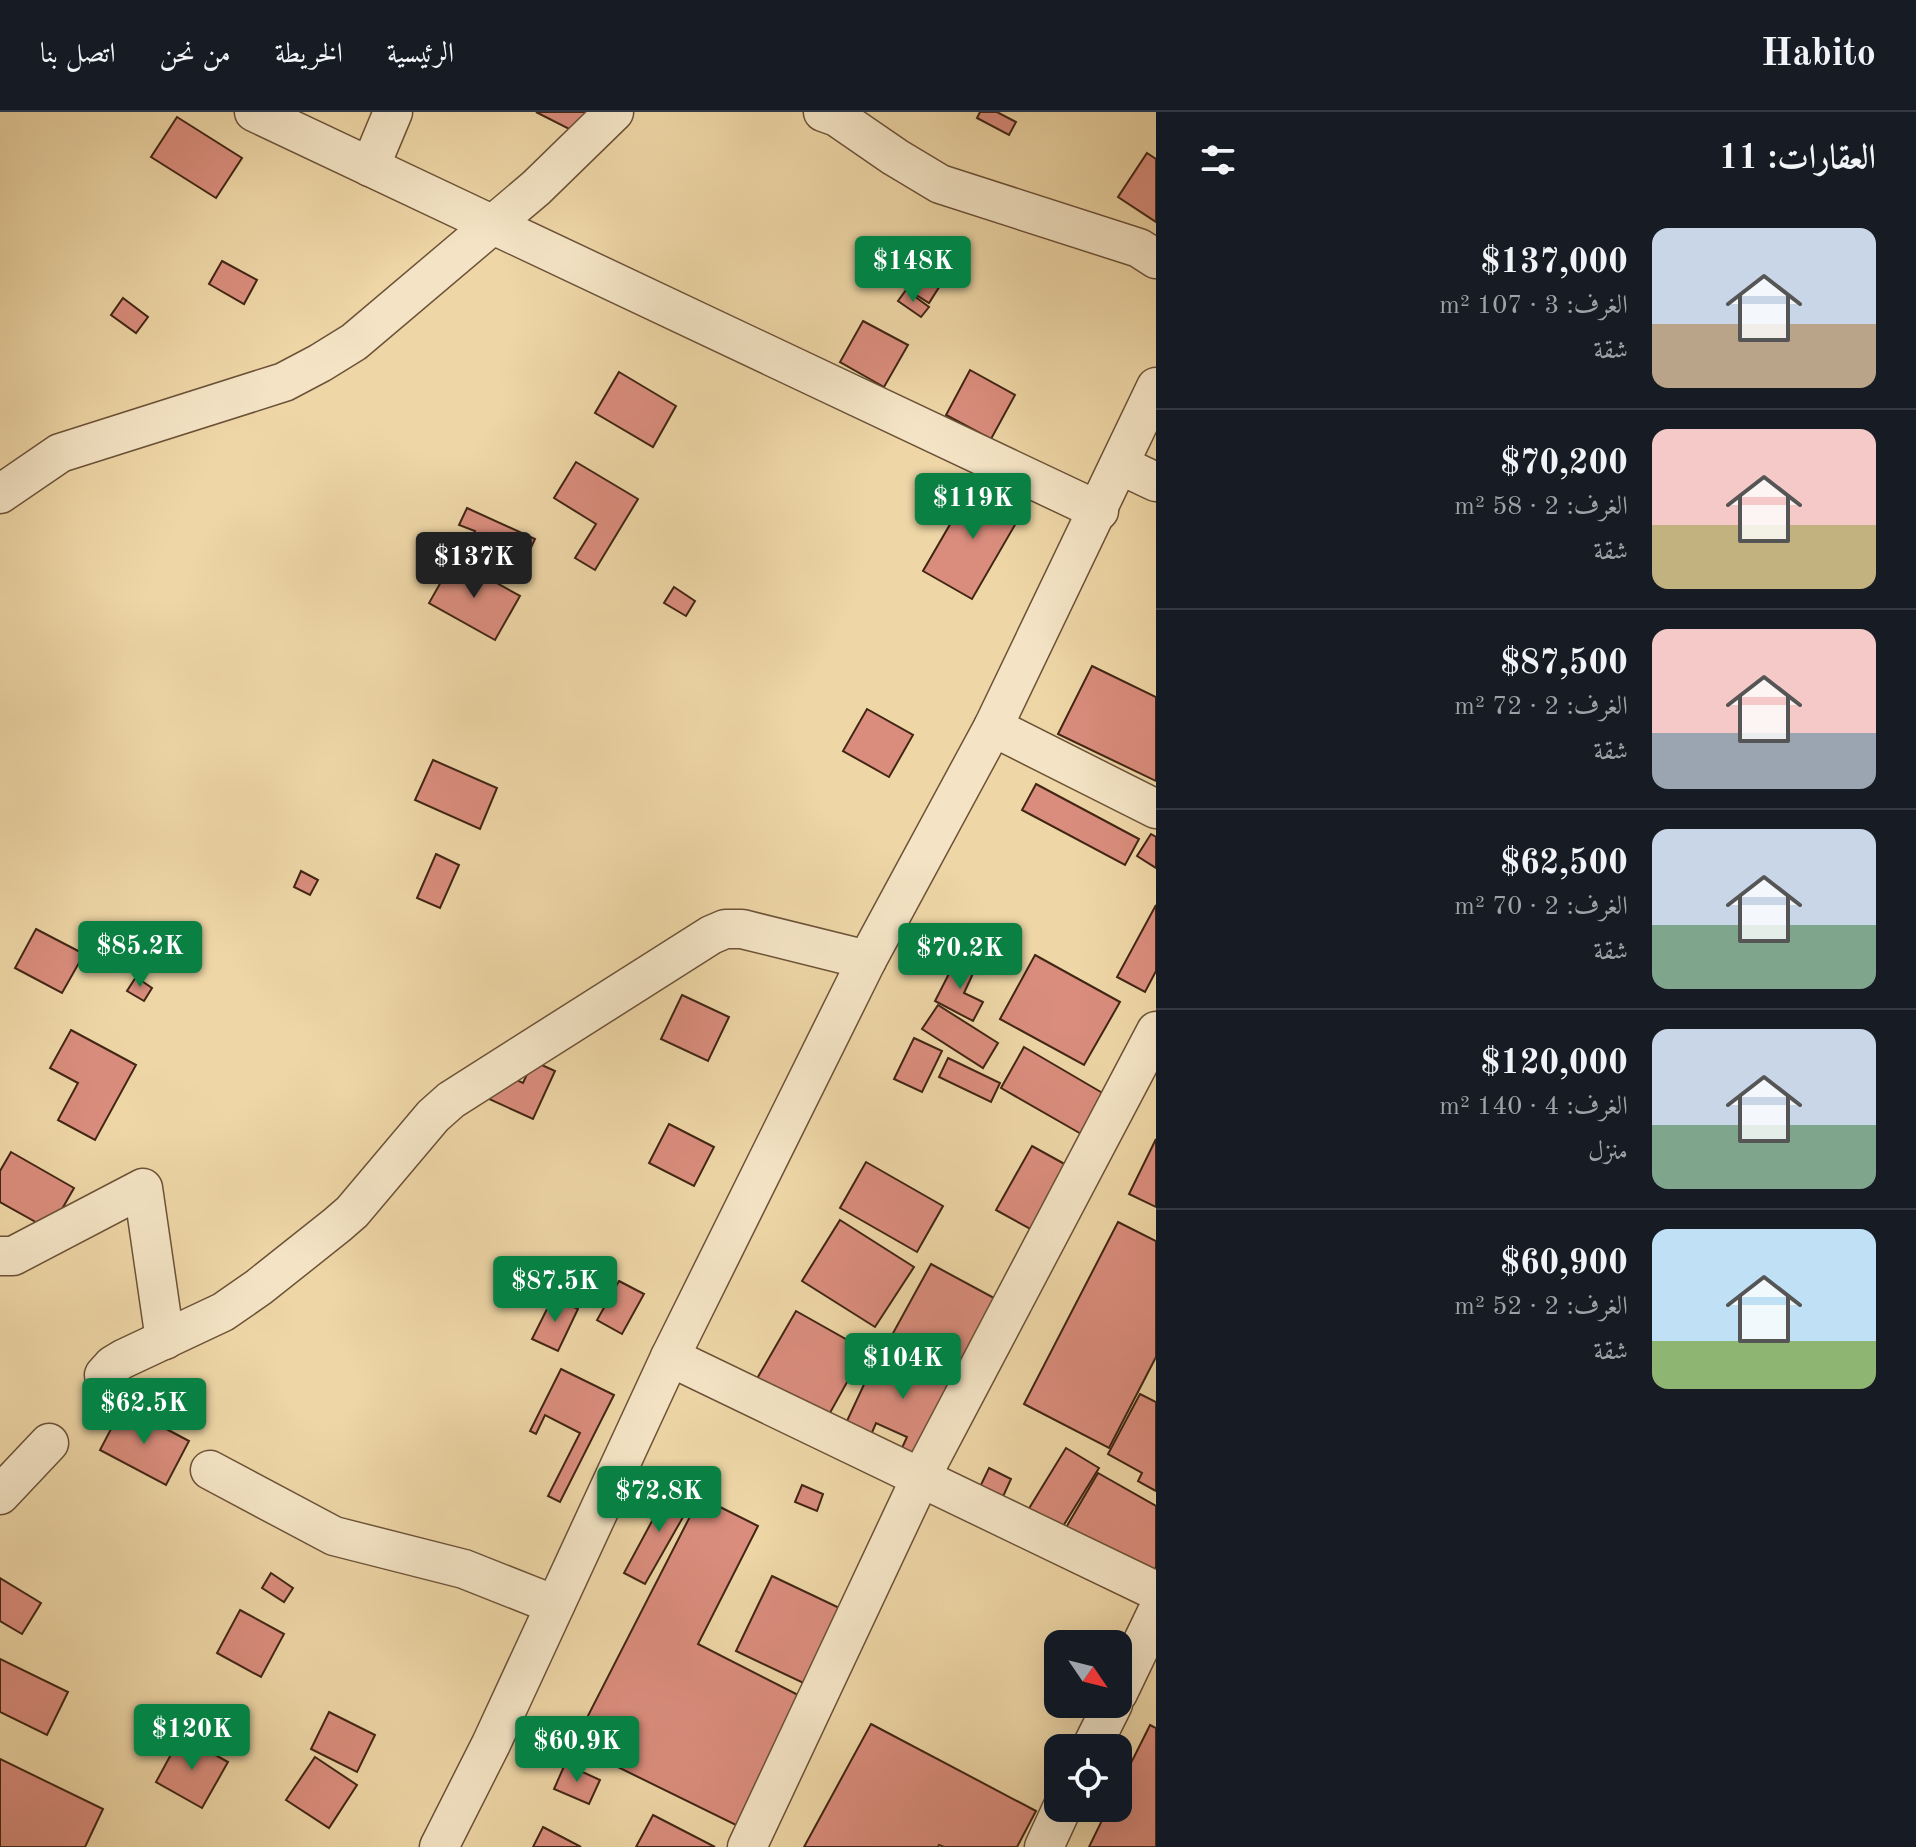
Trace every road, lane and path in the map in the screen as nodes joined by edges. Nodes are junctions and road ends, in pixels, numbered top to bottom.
1 (254, 112) edge
2 (393, 112) edge
3 (614, 112) edge
4 (823, 112) edge
5 (370, 167) junction
6 (493, 224) junction
7 (1156, 259) edge
8 (1156, 387) edge
9 (1120, 465) junction
10 (1156, 482) edge
11 (0, 494) edge
12 (1099, 511) junction
13 (993, 727) junction
14 (1156, 809) edge
15 (867, 960) junction
16 (1156, 1031) edge
17 (0, 1256) edge
18 (165, 1340) junction
19 (670, 1357) junction
20 (104, 1375) dead end
21 (49, 1443) dead end
22 (210, 1470) dead end
23 (921, 1477) junction
24 (0, 1495) edge
25 (1156, 1591) edge
26 (555, 1605) junction
27 (1156, 1614) edge
28 (1132, 1664) edge
29 (1056, 1822) edge
30 (439, 1847) edge
31 (747, 1847) edge
32 (1044, 1847) edge

1 - 5 street
2 - 5 street
3 - 6 street
4 - 7 street
5 - 6 street
6 - 11 street
6 - 12 street
8 - 9 street
9 - 10 street
9 - 12 street
12 - 13 street
13 - 14 street
13 - 15 street
15 - 18 street
15 - 19 street
16 - 23 street
17 - 18 street
18 - 20 street
19 - 23 street
19 - 26 street
21 - 24 street
22 - 26 street
23 - 25 street
23 - 31 street
26 - 30 street
27 - 28 street
29 - 32 street

